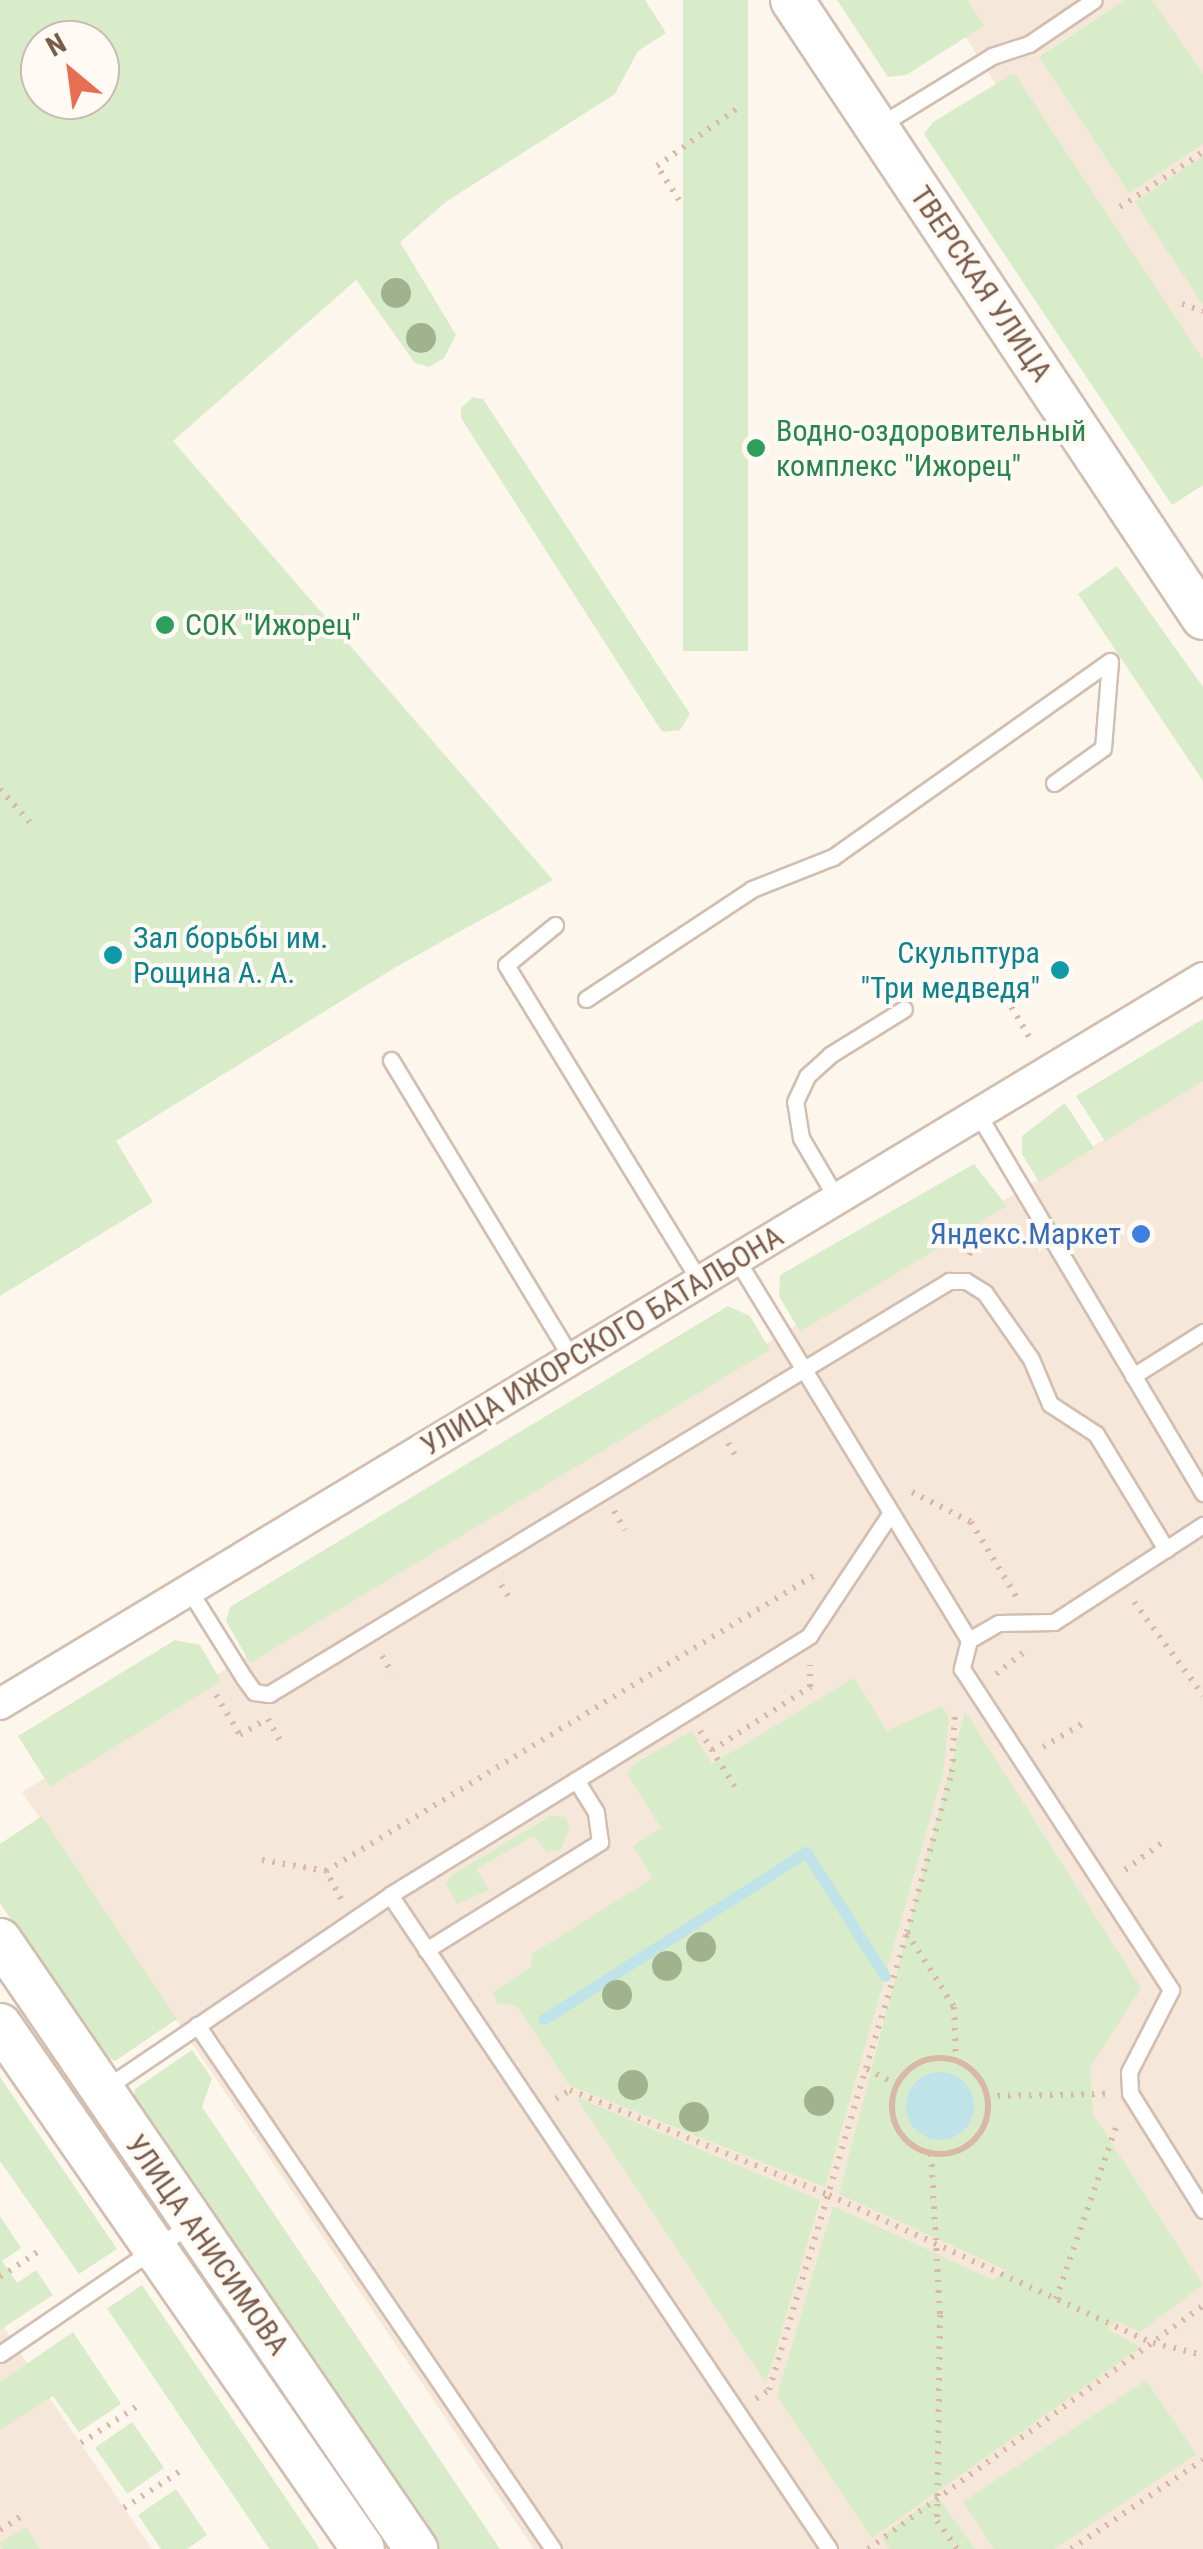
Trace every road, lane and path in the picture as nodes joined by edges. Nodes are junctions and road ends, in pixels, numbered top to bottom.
1 (792, 0) edge
2 (1094, 0) edge
3 (738, 108) dead end
4 (876, 127) junction
5 (1203, 152) edge
6 (678, 200) dead end
7 (1120, 207) dead end
8 (1182, 304) dead end
9 (1203, 311) edge
10 (1203, 618) edge
11 (1054, 783) dead end
12 (0, 789) edge
13 (33, 826) dead end
14 (555, 926) dead end
15 (1203, 978) edge
16 (1000, 989) dead end
17 (586, 999) dead end
18 (904, 1009) dead end
19 (1032, 1040) dead end
20 (390, 1060) dead end
21 (978, 1114) junction
22 (837, 1198) junction
23 (737, 1260) junction
24 (700, 1281) junction
25 (1203, 1332) edge
26 (572, 1359) junction
27 (806, 1371) junction
28 (1133, 1376) junction
29 (727, 1442) dead end
30 (738, 1460) dead end
31 (906, 1489) dead end
32 (1203, 1493) edge
33 (613, 1510) dead end
34 (890, 1514) junction
35 (1203, 1524) edge
36 (625, 1530) dead end
37 (1166, 1549) junction
38 (825, 1568) dead end
39 (498, 1580) dead end
40 (1120, 1580) junction
41 (189, 1590) junction
42 (511, 1600) dead end
43 (1054, 1622) junction
44 (809, 1636) junction
45 (969, 1640) junction
46 (378, 1651) dead end
47 (962, 1669) junction
48 (393, 1674) dead end
49 (1203, 1695) edge
50 (0, 1704) edge
51 (689, 1713) junction
52 (267, 1718) dead end
53 (1085, 1722) dead end
54 (282, 1742) dead end
55 (712, 1750) junction
56 (1039, 1750) dead end
57 (576, 1780) junction
58 (736, 1787) dead end
59 (1164, 1842) dead end
60 (262, 1860) dead end
61 (326, 1871) junction
62 (1121, 1873) dead end
63 (390, 1895) junction
64 (326, 1911) dead end
65 (906, 1932) junction
66 (0, 1940) edge
67 (426, 1950) junction
68 (0, 2025) edge
69 (197, 2025) junction
70 (956, 2061) junction
71 (866, 2068) junction
72 (897, 2085) junction
73 (100, 2091) junction
74 (1130, 2094) junction
75 (987, 2096) junction
76 (535, 2111) junction
77 (931, 2154) junction
78 (829, 2195) junction
79 (1203, 2210) edge
80 (192, 2223) junction
81 (933, 2242) junction
82 (154, 2249) junction
83 (39, 2251) dead end
84 (0, 2277) edge
85 (1056, 2299) junction
86 (1203, 2306) edge
87 (1153, 2344) junction
88 (0, 2354) edge
89 (1203, 2355) edge
90 (142, 2403) dead end
91 (737, 2413) junction
92 (81, 2444) dead end
93 (1203, 2460) edge
94 (186, 2468) dead end
95 (939, 2496) junction
96 (124, 2508) dead end
97 (26, 2513) dead end
98 (0, 2530) edge
99 (363, 2549) edge
100 (416, 2549) edge
101 (553, 2549) edge
102 (829, 2549) edge
103 (868, 2549) edge
104 (957, 2549) edge
105 (1072, 2549) edge

1 - 4 main road, ТВЕРСКАЯ УЛИЦА
2 - 4 lane
3 - 6 path
4 - 10 main road, ТВЕРСКАЯ УЛИЦА
5 - 7 path
8 - 9 path
11 - 17 lane
12 - 13 path
14 - 24 lane
15 - 21 street, УЛИЦА ИЖОРСКОГО БАТАЛЬОНА
16 - 19 path
18 - 22 lane
20 - 26 lane
21 - 22 street, УЛИЦА ИЖОРСКОГО БАТАЛЬОНА
21 - 28 lane
22 - 23 street, УЛИЦА ИЖОРСКОГО БАТАЛЬОНА
23 - 24 street, УЛИЦА ИЖОРСКОГО БАТАЛЬОНА
23 - 27 lane
24 - 26 street, УЛИЦА ИЖОРСКОГО БАТАЛЬОНА
25 - 28 lane
26 - 41 street, УЛИЦА ИЖОРСКОГО БАТАЛЬОНА
27 - 34 lane
27 - 37 lane
27 - 41 lane
28 - 32 lane
29 - 30 path
31 - 43 path
33 - 36 path
34 - 44 lane
34 - 45 lane
35 - 37 lane
37 - 40 lane
38 - 61 path
39 - 42 path
40 - 43 lane
40 - 49 path
41 - 50 street, УЛИЦА ИЖОРСКОГО БАТАЛЬОНА
43 - 45 lane
44 - 51 lane
44 - 55 path
45 - 47 lane
46 - 48 path
47 - 65 path
47 - 74 lane
51 - 55 path
51 - 57 lane
52 - 54 path
53 - 56 path
55 - 58 path
57 - 63 lane
57 - 67 lane
59 - 62 path
60 - 61 path
61 - 64 path
63 - 67 lane
63 - 69 lane
65 - 70 path
65 - 71 path
66 - 73 main road, УЛИЦА АНИСИМОВА
67 - 76 lane
68 - 82 main road, УЛИЦА АНИСИМОВА
69 - 73 lane
69 - 101 lane
70 - 72 path
70 - 75 path
71 - 72 path
71 - 78 path
72 - 77 path
73 - 80 main road, УЛИЦА АНИСИМОВА
74 - 75 path
74 - 79 lane
74 - 85 path
75 - 77 path
76 - 78 path
76 - 91 lane
77 - 81 path
78 - 81 path
78 - 91 path
80 - 82 lane
80 - 100 main road, УЛИЦА АНИСИМОВА
81 - 85 path
81 - 95 path
82 - 88 lane
82 - 99 main road, УЛИЦА АНИСИМОВА
83 - 84 path
85 - 87 path
86 - 87 path
87 - 89 path
87 - 95 path
90 - 92 path
91 - 102 lane
93 - 105 path
94 - 96 path
95 - 103 path
95 - 104 path
97 - 98 path

